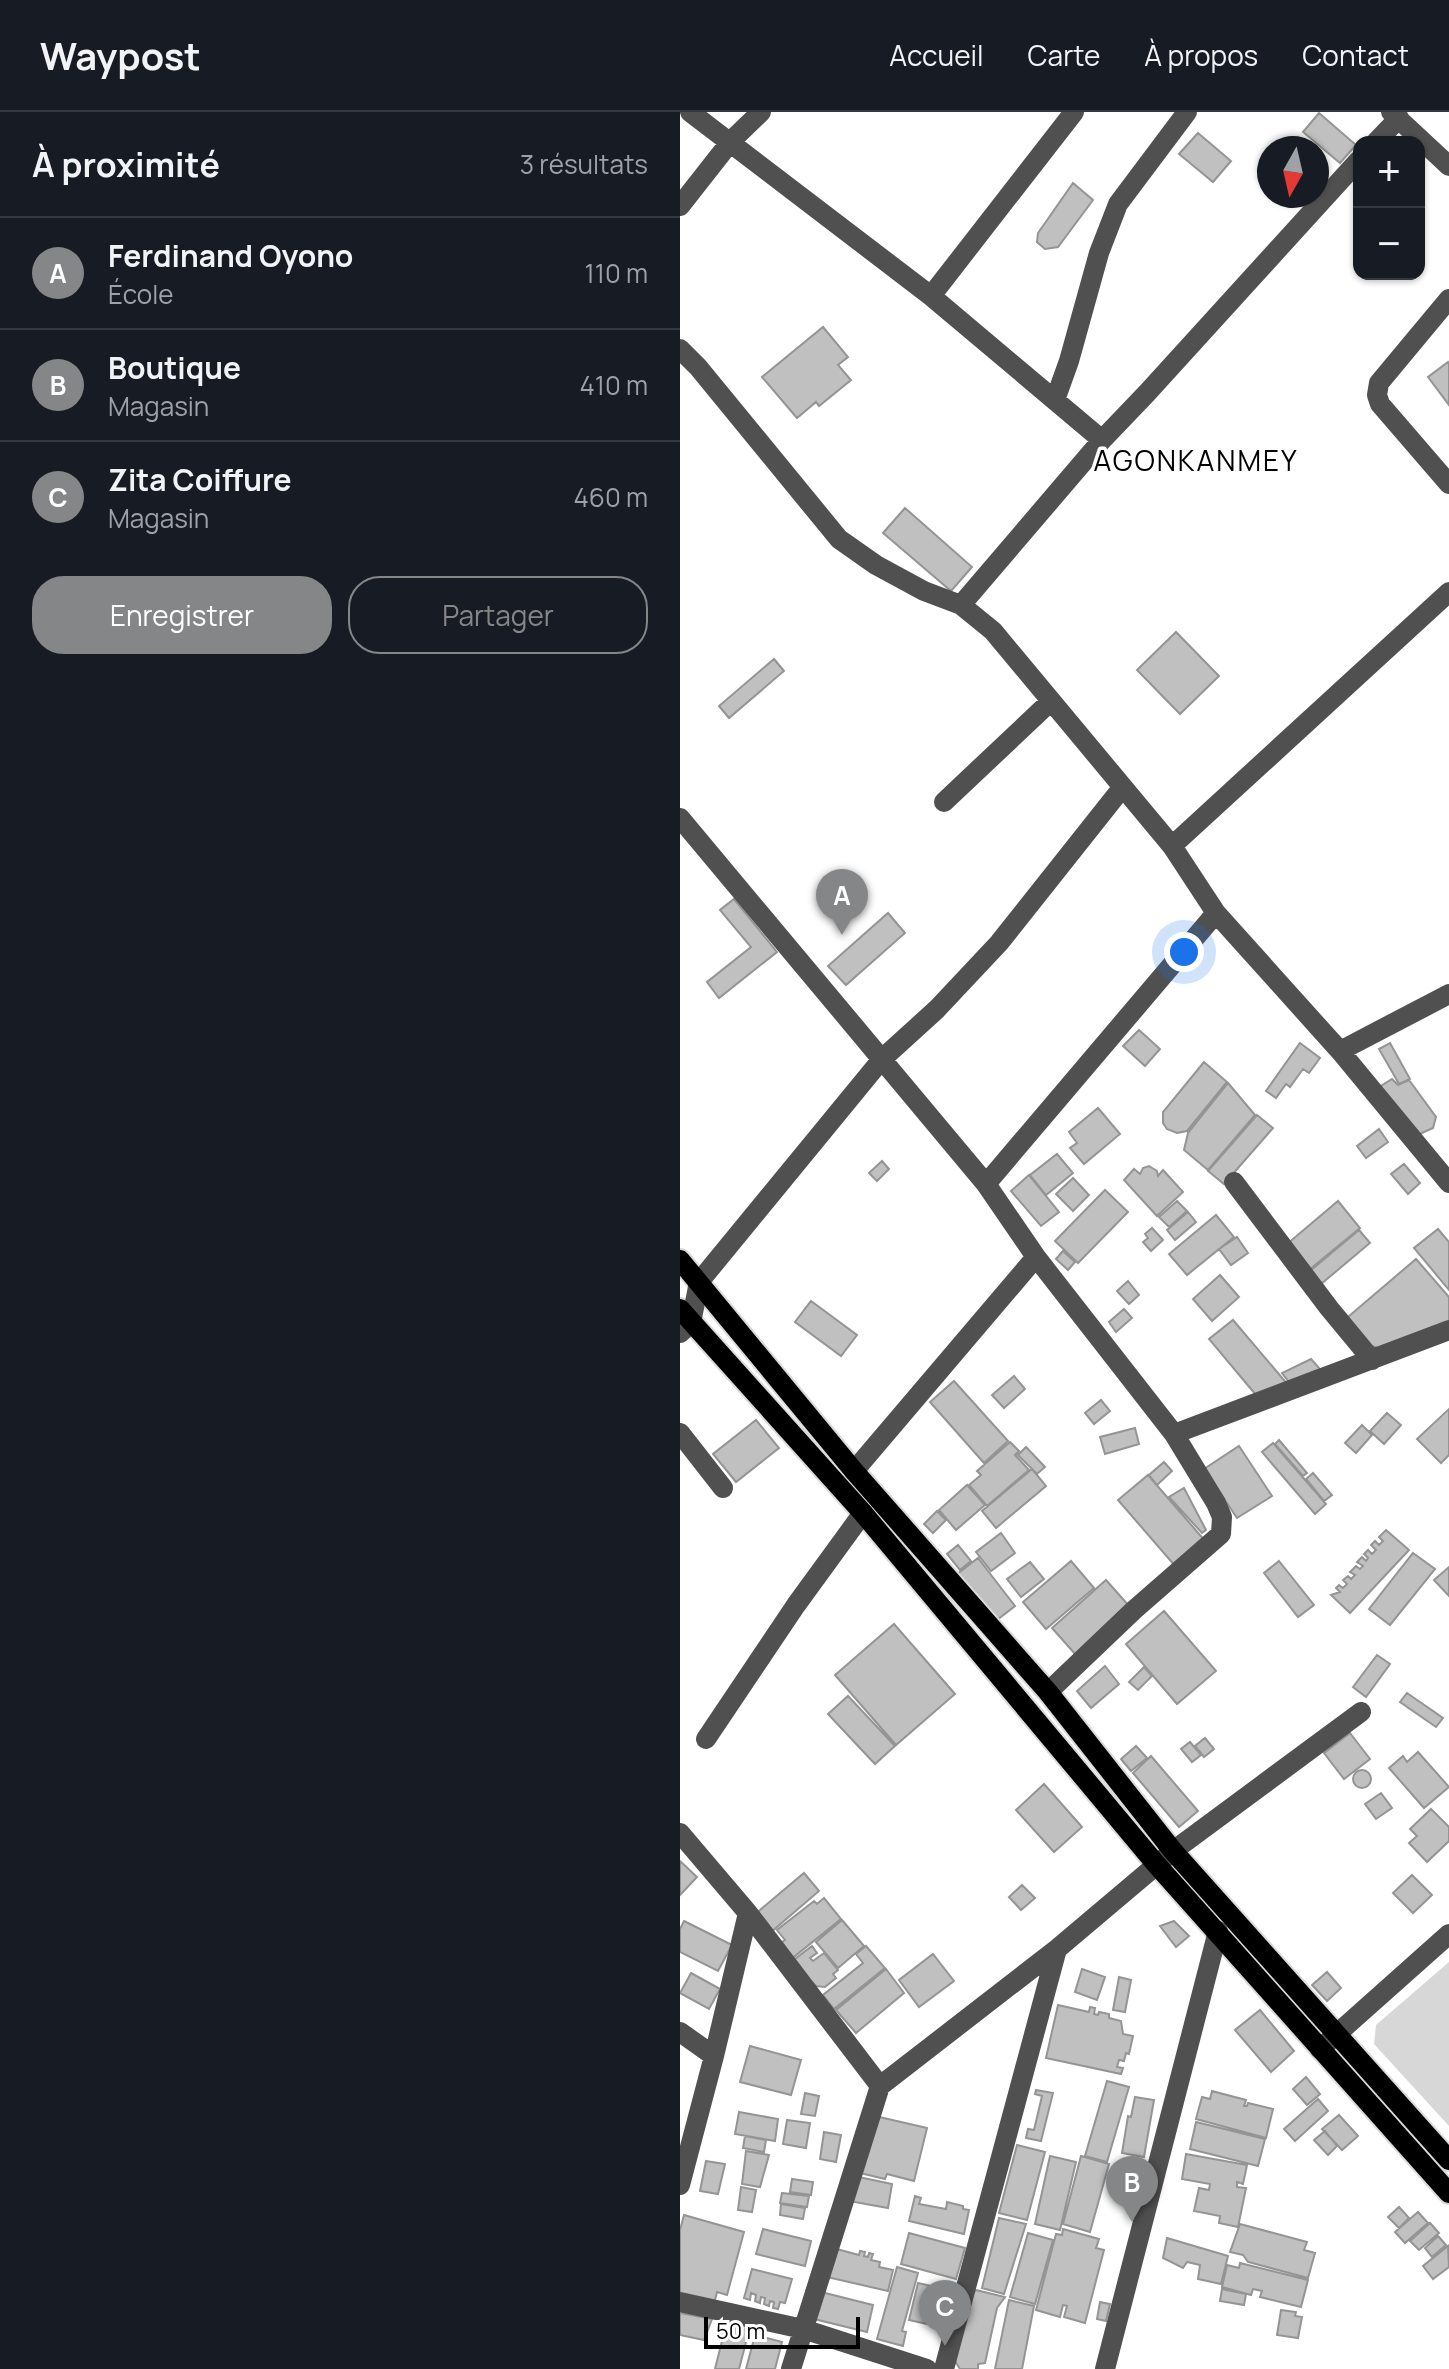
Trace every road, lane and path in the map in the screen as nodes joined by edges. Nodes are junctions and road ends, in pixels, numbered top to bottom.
1 (690, 112) edge
2 (761, 112) edge
3 (1074, 112) edge
4 (1187, 112) edge
5 (1395, 115) edge
6 (1380, 136) edge
7 (731, 141) junction
8 (1449, 166) edge
9 (1353, 167) edge
10 (680, 206) edge
11 (931, 296) junction
12 (1449, 299) edge
13 (680, 349) edge
14 (1055, 400) junction
15 (1102, 440) junction
16 (1449, 484) edge
17 (1449, 592) edge
18 (961, 605) junction
19 (1051, 701) junction
20 (1122, 788) junction
21 (944, 802) dead end
22 (680, 818) edge
23 (1172, 846) junction
24 (1216, 913) junction
25 (1449, 994) edge
26 (1340, 1051) junction
27 (882, 1059) junction
28 (1234, 1182) dead end
29 (1449, 1183) edge
30 (986, 1184) junction
31 (1036, 1257) junction
32 (680, 1260) edge
33 (699, 1282) junction
34 (684, 1322) edge
35 (1449, 1330) edge
36 (1372, 1360) junction
37 (680, 1433) edge
38 (1174, 1434) junction
39 (854, 1471) junction
40 (723, 1488) dead end
41 (863, 1513) junction
42 (1048, 1692) junction
43 (1361, 1712) dead end
44 (706, 1739) dead end
45 (680, 1833) edge
46 (1164, 1857) junction
47 (748, 1913) junction
48 (1218, 1931) junction
49 (1449, 1934) edge
50 (1057, 1949) junction
51 (680, 2032) edge
52 (1337, 2034) junction
53 (1320, 2049) junction
54 (714, 2056) junction
55 (880, 2086) junction
56 (1449, 2160) edge
57 (680, 2185) edge
58 (1449, 2193) edge
59 (680, 2302) edge
60 (803, 2329) junction
61 (791, 2369) edge
62 (927, 2369) edge
63 (944, 2369) edge
64 (1105, 2369) edge

1 - 7 street
2 - 7 street
3 - 11 street
4 - 14 street
5 - 6 street
5 - 8 street
7 - 10 street
7 - 11 street
9 - 15 street
11 - 14 street
12 - 16 street
13 - 18 street
14 - 15 street
15 - 18 street
17 - 23 street
18 - 19 street
19 - 20 street
19 - 21 street
20 - 23 street
20 - 27 street
22 - 27 street
23 - 24 street
24 - 26 street
24 - 30 street
25 - 26 street
26 - 29 street
27 - 30 street
27 - 33 street
28 - 36 street
30 - 31 street
31 - 38 street
31 - 39 street
32 - 33 main road
33 - 34 street
33 - 39 main road
34 - 41 main road
35 - 36 street
36 - 38 street
37 - 40 street
38 - 42 street
39 - 42 main road
41 - 44 street
41 - 46 main road
42 - 46 main road
43 - 46 street
45 - 47 street
46 - 48 main road
46 - 50 street
46 - 52 main road
47 - 54 street
47 - 55 street
48 - 53 main road
48 - 64 street
49 - 52 street
50 - 55 street
50 - 63 street
51 - 54 street
52 - 53 street
52 - 56 main road
53 - 58 main road
54 - 57 street
55 - 60 street
59 - 60 street
60 - 61 street
60 - 62 street

